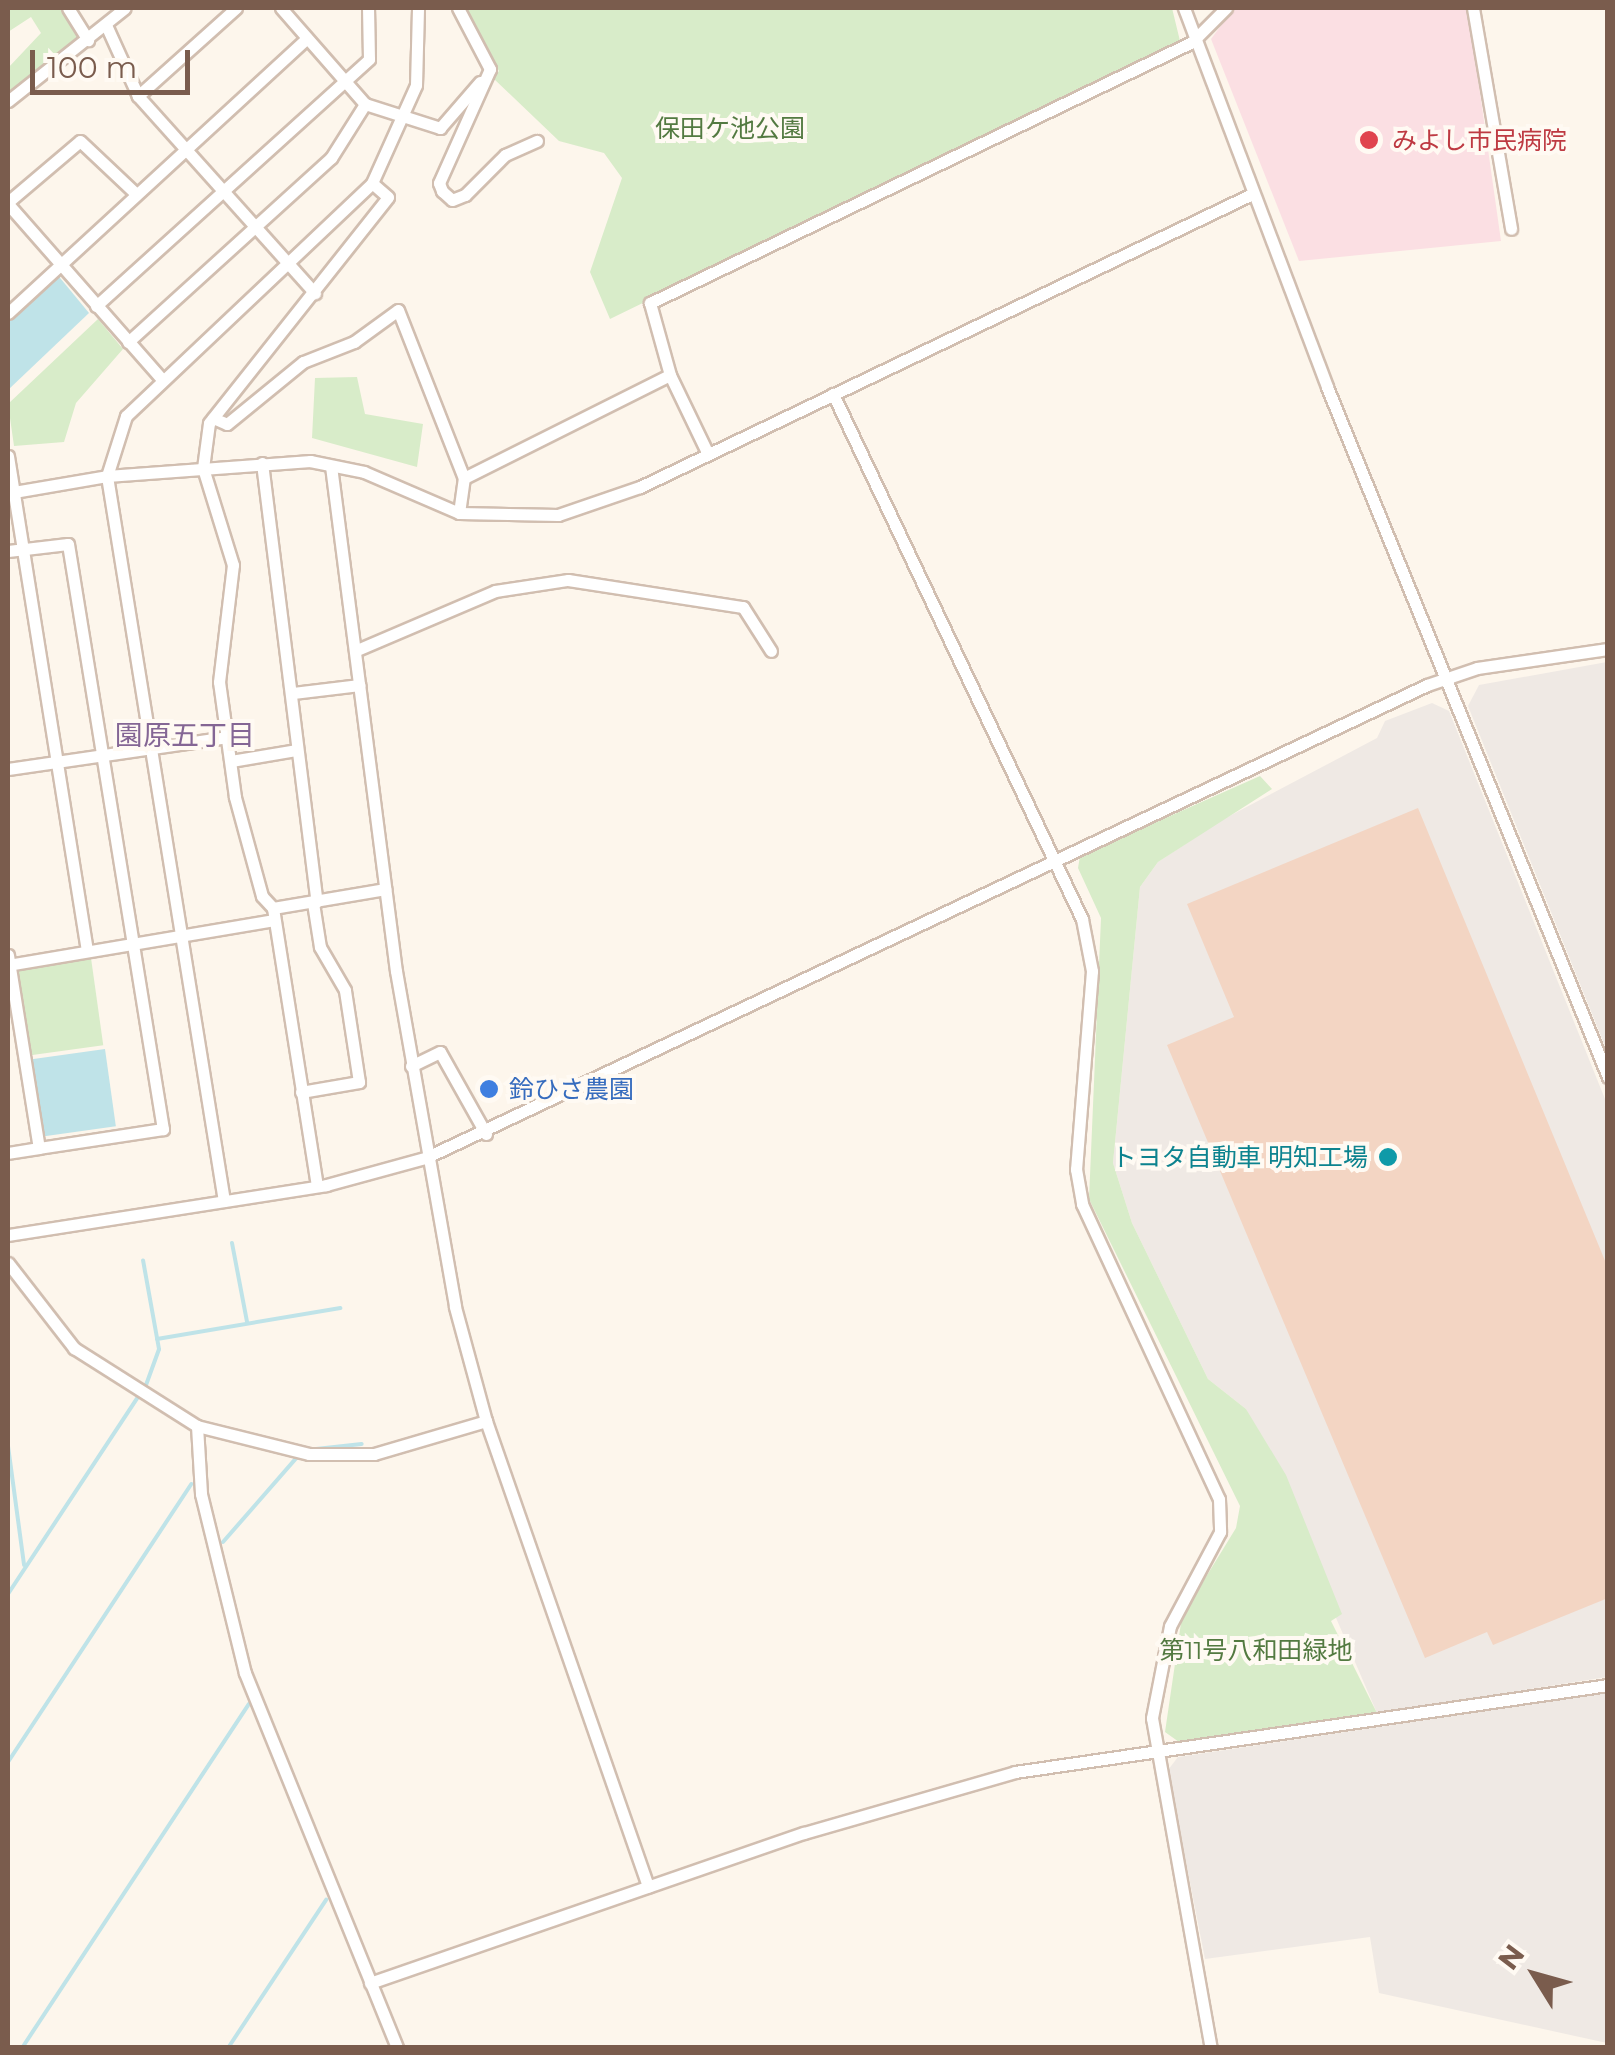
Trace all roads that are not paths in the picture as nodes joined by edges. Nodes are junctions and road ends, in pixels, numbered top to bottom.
1 (68, 8) edge
2 (125, 8) edge
3 (236, 8) edge
4 (282, 8) edge
5 (368, 8) edge
6 (418, 8) edge
7 (458, 8) edge
8 (1184, 8) edge
9 (1226, 8) edge
10 (1473, 8) edge
11 (106, 25) junction
12 (308, 38) junction
13 (88, 40) junction
14 (1192, 42) junction
15 (346, 80) junction
16 (480, 82) junction
17 (138, 96) junction
18 (8, 101) edge
19 (365, 104) junction
20 (407, 118) junction
21 (537, 141) dead end
22 (183, 150) junction
23 (372, 183) junction
24 (134, 192) junction
25 (222, 193) junction
26 (1252, 194) junction
27 (8, 203) edge
28 (253, 228) junction
29 (1512, 229) dead end
30 (58, 262) junction
31 (286, 265) junction
32 (315, 293) junction
33 (96, 306) junction
34 (8, 313) edge
35 (128, 342) junction
36 (670, 374) junction
37 (161, 378) junction
38 (833, 394) junction
39 (213, 418) junction
40 (707, 452) junction
41 (8, 456) edge
42 (262, 463) junction
43 (331, 466) junction
44 (204, 468) junction
45 (107, 476) junction
46 (464, 478) junction
47 (10, 492) edge
48 (459, 513) junction
49 (14, 550) edge
50 (1608, 649) edge
51 (357, 650) junction
52 (771, 650) dead end
53 (1446, 677) junction
54 (360, 685) junction
55 (292, 693) junction
56 (228, 737) junction
57 (150, 747) junction
58 (297, 750) junction
59 (101, 752) junction
60 (54, 760) junction
61 (231, 761) junction
62 (8, 768) edge
63 (1057, 859) junction
64 (386, 889) junction
65 (315, 902) junction
66 (273, 914) junction
67 (180, 936) junction
68 (132, 944) junction
69 (87, 951) junction
70 (8, 961) edge
71 (411, 1066) junction
72 (1608, 1078) edge
73 (301, 1092) junction
74 (486, 1134) junction
75 (39, 1148) junction
76 (8, 1153) edge
77 (425, 1158) junction
78 (317, 1186) junction
79 (224, 1200) junction
80 (8, 1235) edge
81 (8, 1263) edge
82 (486, 1421) junction
83 (197, 1426) junction
84 (1608, 1684) edge
85 (1156, 1754) junction
86 (648, 1888) junction
87 (370, 1983) junction
88 (397, 2048) edge
89 (1211, 2048) edge

1 - 13 street
2 - 11 street
3 - 17 street
4 - 12 street
5 - 15 street
6 - 20 street
7 - 16 street
8 - 14 street
9 - 14 street
10 - 29 street
11 - 13 street
11 - 17 street
12 - 15 street
12 - 22 street
13 - 18 street
14 - 26 street
14 - 36 street
15 - 19 street
15 - 25 street
16 - 20 street
16 - 21 street
17 - 22 street
19 - 20 street
19 - 28 street
20 - 23 street
22 - 24 street
22 - 25 street
23 - 31 street
23 - 32 street
24 - 27 street
24 - 30 street
25 - 28 street
25 - 33 street
26 - 38 street
26 - 53 street
27 - 30 street
28 - 31 street
28 - 35 street
30 - 33 street
30 - 34 street
31 - 32 street
31 - 37 street
32 - 39 street
33 - 35 street
35 - 37 street
36 - 40 street
36 - 46 street
37 - 45 street
38 - 40 street
38 - 63 street
39 - 44 street
39 - 46 street
40 - 48 street
41 - 47 street
42 - 43 street
42 - 44 street
42 - 55 street
43 - 48 street
43 - 51 street
44 - 45 street
44 - 56 street
45 - 47 street
45 - 57 street
46 - 48 street
47 - 49 street
49 - 59 street
49 - 60 street
50 - 53 street
51 - 52 street
51 - 54 street
53 - 63 street
53 - 72 street
54 - 55 street
54 - 64 street
55 - 58 street
56 - 57 street
56 - 61 street
57 - 59 street
57 - 67 street
58 - 61 street
58 - 65 street
59 - 60 street
59 - 68 street
60 - 62 street
60 - 69 street
61 - 66 street
63 - 74 street
63 - 85 street
64 - 65 street
64 - 71 street
65 - 66 street
65 - 73 street
66 - 67 street
66 - 73 street
67 - 68 street
67 - 79 street
68 - 69 street
68 - 75 street
69 - 70 street
70 - 75 street
71 - 74 street
71 - 77 street
73 - 78 street
74 - 77 street
75 - 76 street
77 - 78 street
77 - 82 street
78 - 79 street
79 - 80 street
81 - 83 street
82 - 83 street
82 - 86 street
83 - 87 street
84 - 85 street
85 - 86 street
85 - 89 street
86 - 87 street
87 - 88 street

